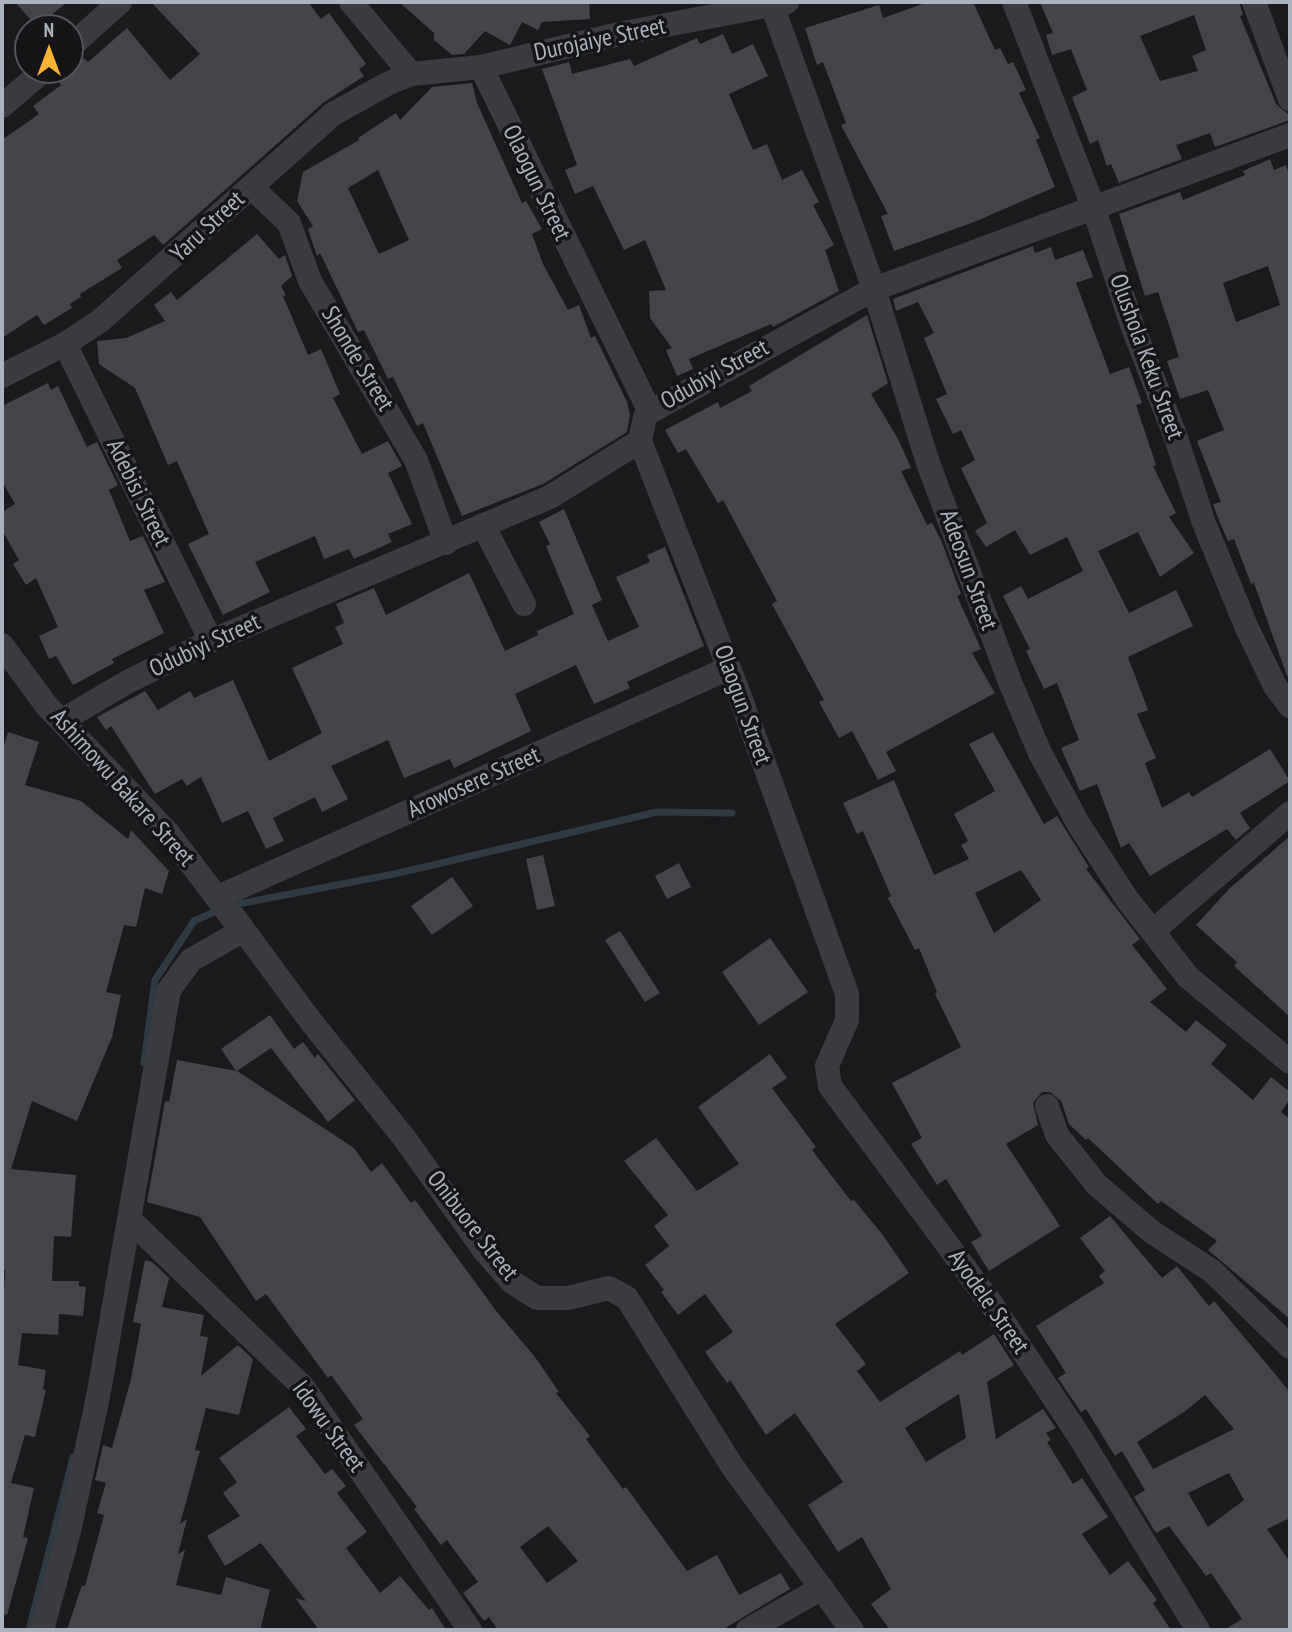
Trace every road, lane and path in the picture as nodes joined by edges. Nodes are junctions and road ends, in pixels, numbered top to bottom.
1 (120, 2) edge
2 (351, 2) edge
3 (1014, 2) edge
4 (1254, 2) edge
5 (780, 3) edge
6 (84, 34) edge
7 (481, 67) junction
8 (411, 75) junction
9 (28, 84) edge
10 (1290, 99) edge
11 (2, 106) edge
12 (1290, 135) edge
13 (251, 187) junction
14 (1093, 206) junction
15 (874, 289) junction
16 (65, 344) junction
17 (2, 376) edge
18 (650, 412) junction
19 (639, 441) junction
20 (483, 525) junction
21 (446, 543) junction
22 (524, 604) dead end
23 (211, 641) junction
24 (2, 645) edge
25 (729, 668) junction
26 (1290, 706) edge
27 (61, 721) junction
28 (1290, 813) edge
29 (218, 897) junction
30 (238, 924) junction
31 (1153, 931) junction
32 (839, 971) joint
33 (1290, 1062) edge
34 (1047, 1107) dead end
35 (129, 1219) junction
36 (1290, 1347) edge
37 (822, 1588) junction
38 (42, 1630) edge
39 (470, 1630) edge
40 (748, 1630) edge
41 (852, 1630) edge
42 (1198, 1630) edge

1 - 6 street
2 - 8 street
3 - 14 street, Olushola Keku Street
4 - 10 street
5 - 7 street, Durojaiye Street
5 - 15 street, Adeosun Street
7 - 8 street, Durojaiye Street
7 - 18 street, Olaogun Street
8 - 13 street, Yaru Street
9 - 11 street
12 - 14 street, Odubiyi Street
13 - 16 street, Yaru Street
13 - 21 street, Shonde Street
14 - 15 street, Odubiyi Street
14 - 26 street, Olushola Keku Street
15 - 18 street, Odubiyi Street
15 - 31 street, Adeosun Street
16 - 17 street, Yaru Street
16 - 23 street, Adebisi Street
18 - 19 street, Odubiyi Street
19 - 20 street, Odubiyi Street
19 - 25 street, Olaogun Street
20 - 21 street, Odubiyi Street
20 - 22 street
21 - 23 street, Odubiyi Street
23 - 27 street, Odubiyi Street
24 - 27 street, Ashimowu Bakare Street
25 - 29 street, Arowosere Street
25 - 32 street, Olaogun Street
27 - 29 street, Ashimowu Bakare Street
28 - 31 street
29 - 30 street, Onibuore Street
30 - 35 street
30 - 37 street, Onibuore Street
31 - 33 street, Adeosun Street
32 - 42 street, Ayodele Street
34 - 36 street
35 - 38 street
35 - 39 street, Idowu Street
37 - 40 street
37 - 41 street, Onibuore Street

